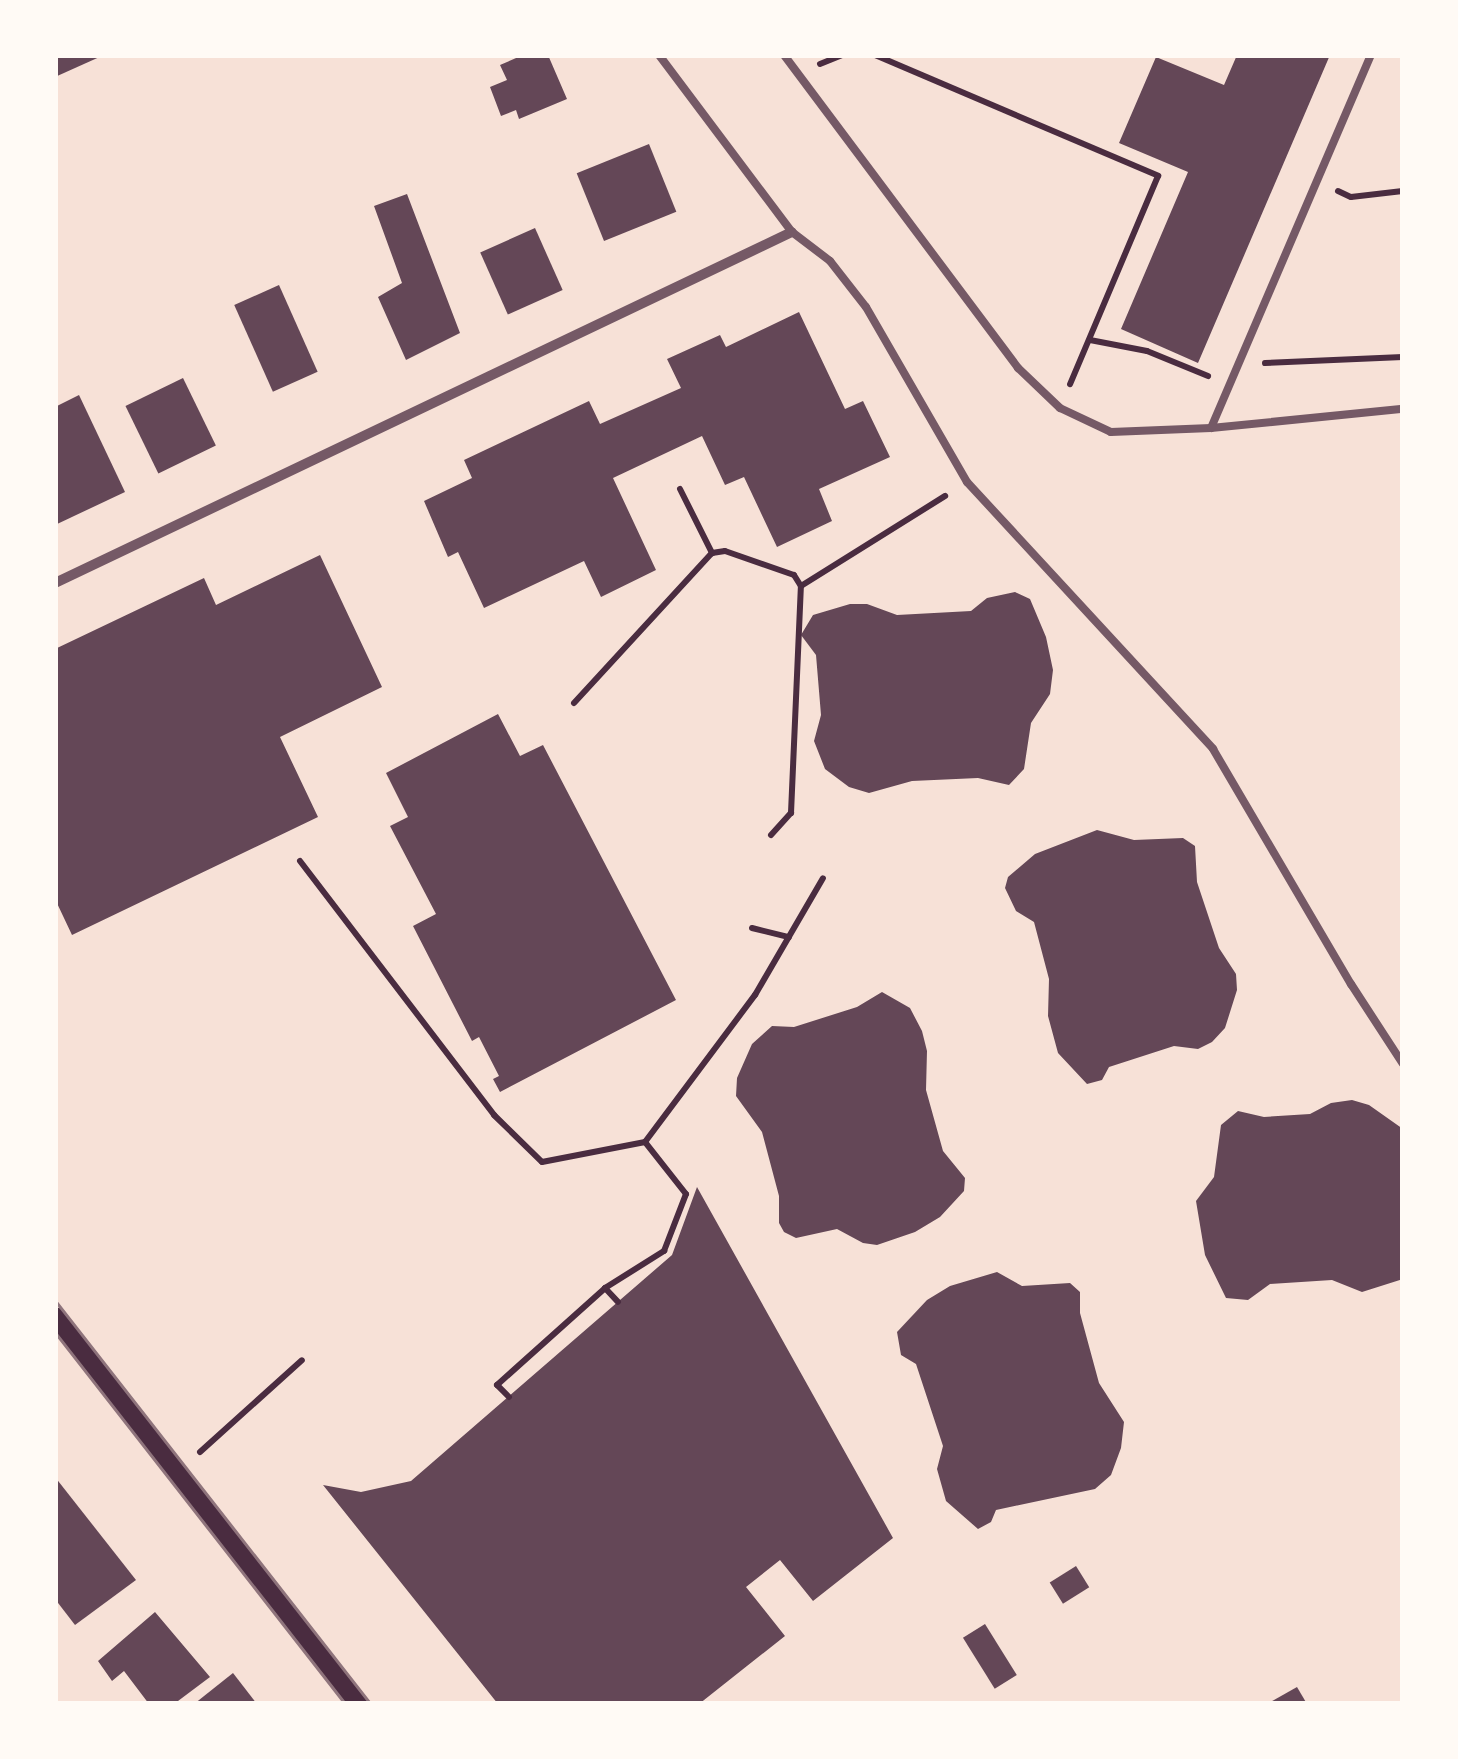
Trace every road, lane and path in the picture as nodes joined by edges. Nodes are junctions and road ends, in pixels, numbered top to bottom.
1 (659, 55) edge
2 (784, 55) edge
3 (875, 55) edge
4 (1372, 55) edge
5 (1319, 182) junction
6 (1403, 191) edge
7 (792, 232) junction
8 (1090, 340) junction
9 (1403, 358) edge
10 (1238, 364) junction
11 (1230, 384) junction
12 (1060, 408) junction
13 (1403, 409) edge
14 (1211, 428) junction
15 (967, 482) junction
16 (680, 490) dead end
17 (712, 553) junction
18 (55, 583) edge
19 (802, 586) junction
20 (574, 703) dead end
21 (771, 834) dead end
22 (300, 861) dead end
23 (823, 878) dead end
24 (752, 928) dead end
25 (789, 937) junction
26 (1403, 1064) edge
27 (645, 1142) junction
28 (605, 1288) junction
29 (618, 1302) dead end
30 (55, 1316) edge
31 (302, 1360) dead end
32 (509, 1398) dead end
33 (177, 1473) junction
34 (358, 1704) edge

1 - 7 lane
2 - 12 lane
3 - 8 path
4 - 5 lane
5 - 6 path
5 - 10 lane
7 - 15 lane
7 - 18 street
8 - 11 path
8 - 12 path
9 - 10 path
10 - 11 lane
11 - 14 lane
12 - 14 lane
13 - 14 lane
15 - 19 path
15 - 26 lane
16 - 17 path
17 - 19 path
17 - 20 path
19 - 21 path
22 - 27 path
23 - 25 path
24 - 25 path
25 - 27 path
27 - 28 path
28 - 29 path
28 - 32 path
30 - 33 main road
31 - 33 path
33 - 34 main road

